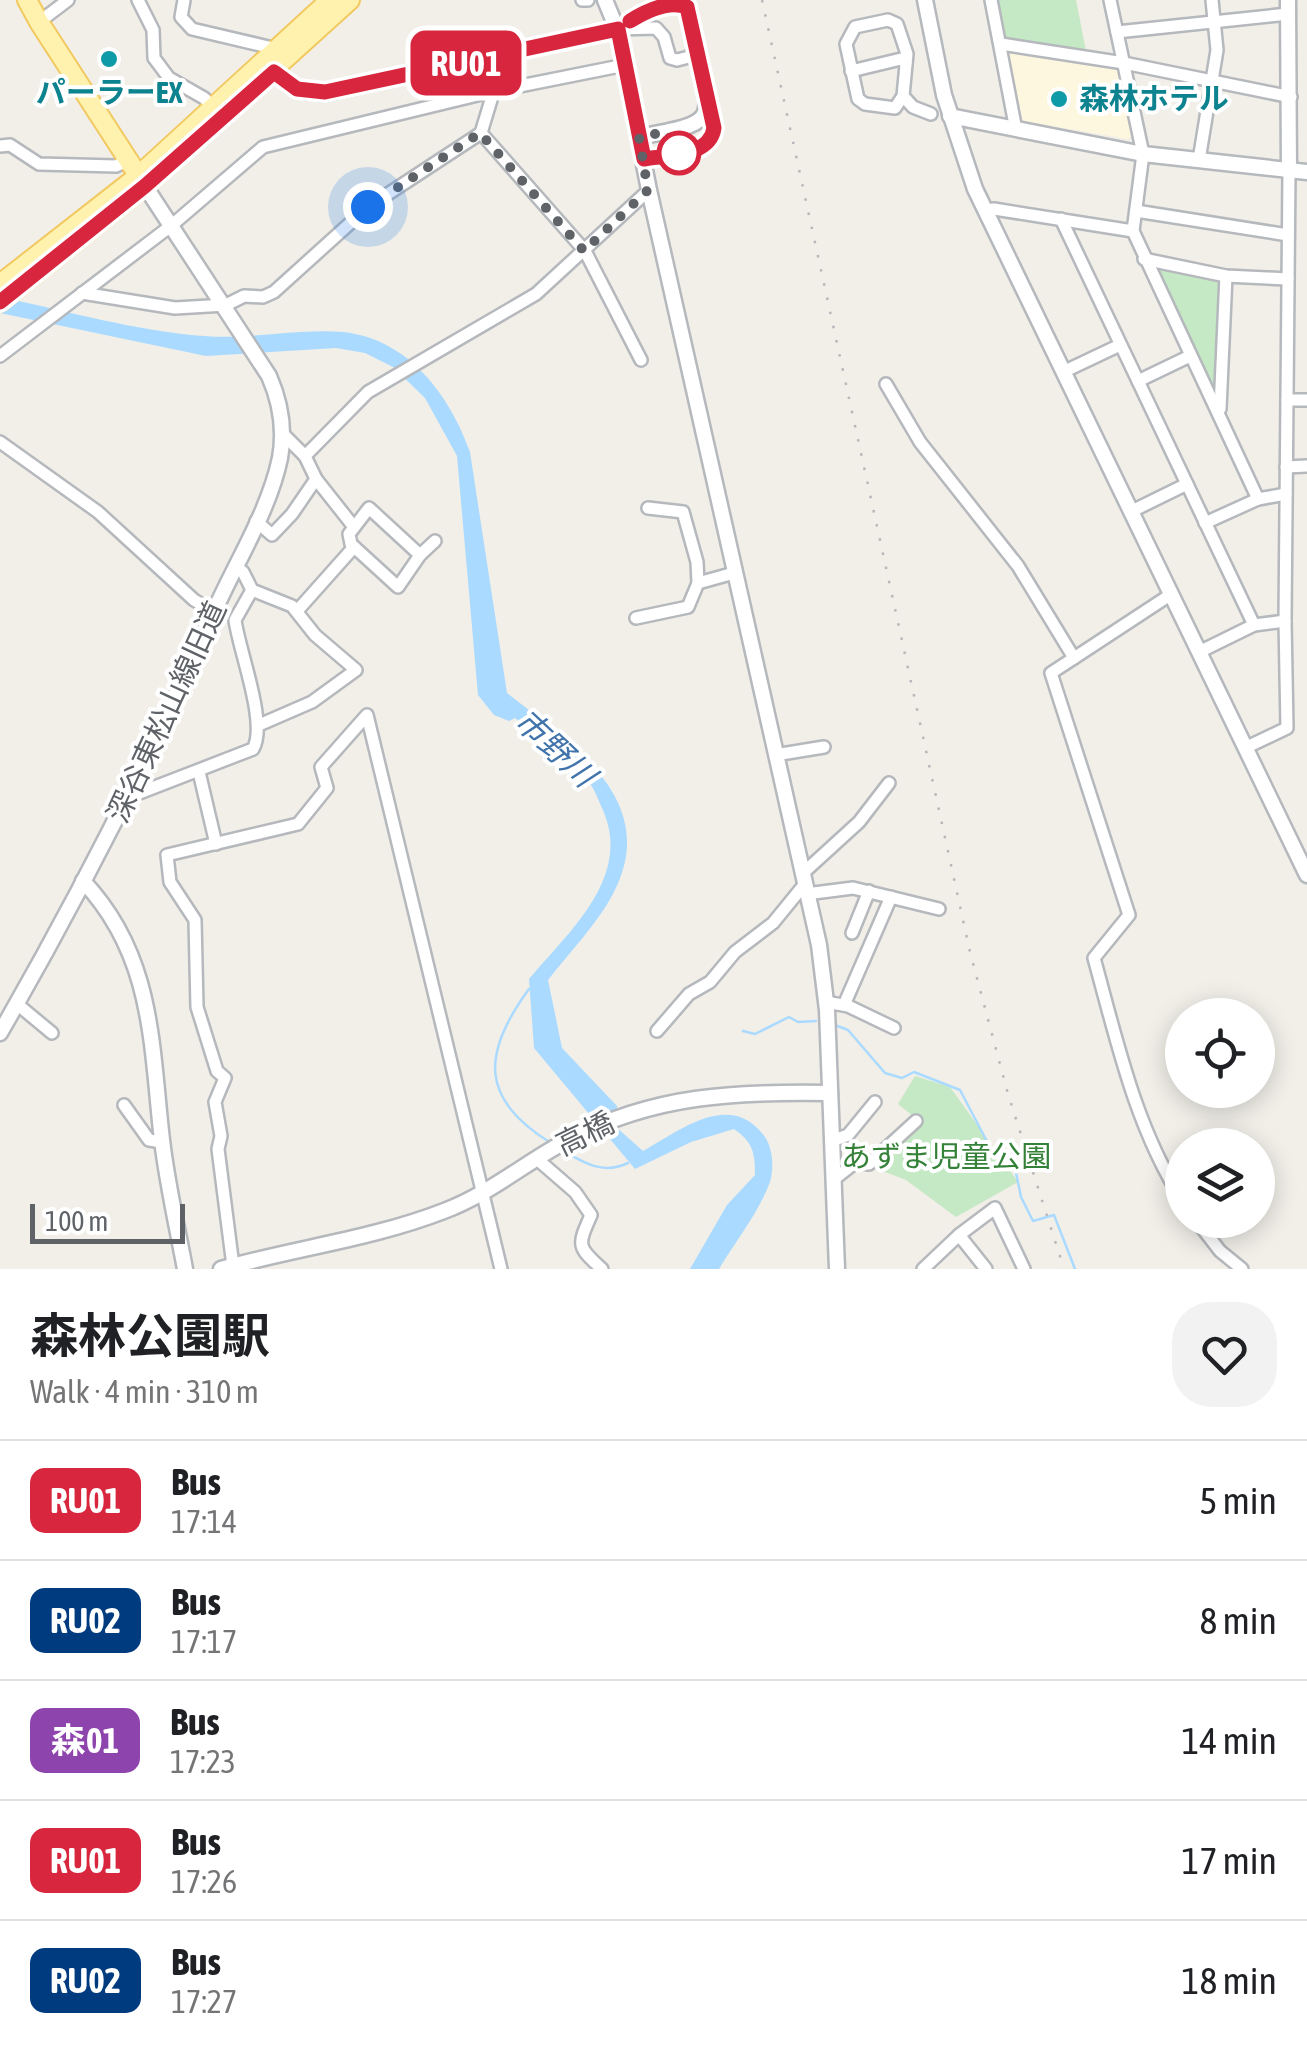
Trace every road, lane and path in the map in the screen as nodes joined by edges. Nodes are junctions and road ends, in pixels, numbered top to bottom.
1 (28, 0) edge
2 (68, 0) edge
3 (138, 0) edge
4 (184, 0) edge
5 (330, 0) edge
6 (350, 0) edge
7 (605, 0) edge
8 (925, 0) edge
9 (991, 0) edge
10 (1110, 0) edge
11 (1212, 0) edge
12 (1288, 7) edge
13 (38, 22) junction
14 (1214, 23) junction
15 (618, 29) junction
16 (1117, 32) junction
17 (1001, 44) junction
18 (695, 56) junction
19 (482, 59) junction
20 (271, 61) junction
21 (906, 63) junction
22 (1124, 63) junction
23 (625, 65) junction
24 (851, 71) junction
25 (1212, 81) junction
26 (490, 92) junction
27 (903, 96) junction
28 (1291, 97) junction
29 (214, 108) junction
30 (888, 108) junction
31 (931, 114) junction
32 (950, 116) junction
33 (1016, 130) junction
34 (480, 133) junction
35 (639, 137) junction
36 (0, 146) edge
37 (1143, 154) junction
38 (1199, 160) junction
39 (1289, 172) junction
40 (1307, 172) edge
41 (137, 174) junction
42 (648, 190) junction
43 (985, 210) junction
44 (1136, 211) junction
45 (1060, 219) junction
46 (172, 224) junction
47 (1133, 231) junction
48 (1288, 235) junction
49 (584, 251) junction
50 (1144, 259) junction
51 (1226, 276) junction
52 (1288, 279) junction
53 (12, 281) edge
54 (82, 292) junction
55 (0, 302) edge
56 (229, 310) junction
57 (1120, 345) junction
58 (0, 356) edge
59 (1190, 356) junction
60 (641, 360) dead end
61 (1063, 372) junction
62 (1138, 381) junction
63 (886, 384) dead end
64 (1287, 400) junction
65 (1307, 400) edge
66 (1220, 413) junction
67 (282, 433) junction
68 (0, 442) edge
69 (305, 456) junction
70 (1307, 466) edge
71 (1286, 467) junction
72 (316, 479) junction
73 (1187, 484) junction
74 (1286, 494) junction
75 (1258, 499) junction
76 (648, 508) dead end
77 (1130, 512) junction
78 (256, 522) junction
79 (1205, 523) junction
80 (354, 527) junction
81 (434, 541) dead end
82 (354, 547) junction
83 (420, 555) junction
84 (236, 567) junction
85 (734, 573) junction
86 (698, 583) junction
87 (252, 590) junction
88 (1170, 594) junction
89 (297, 610) junction
90 (214, 611) junction
91 (636, 618) dead end
92 (235, 620) junction
93 (1285, 621) junction
94 (1254, 624) junction
95 (1198, 652) junction
96 (1074, 658) junction
97 (258, 725) junction
98 (824, 747) dead end
99 (1247, 747) junction
100 (775, 755) junction
101 (199, 772) junction
102 (889, 782) dead end
103 (129, 797) junction
104 (216, 844) junction
105 (1306, 872) edge
106 (83, 881) junction
107 (804, 885) junction
108 (868, 891) junction
109 (891, 896) junction
110 (939, 909) dead end
111 (852, 933) dead end
112 (826, 1002) junction
113 (17, 1004) junction
114 (844, 1006) junction
115 (894, 1028) dead end
116 (658, 1030) dead end
117 (0, 1033) edge
118 (52, 1033) dead end
119 (830, 1093) junction
120 (876, 1102) dead end
121 (124, 1105) dead end
122 (916, 1121) dead end
123 (162, 1142) junction
124 (832, 1142) junction
125 (537, 1159) junction
126 (1165, 1174) edge
127 (833, 1180) junction
128 (484, 1192) junction
129 (959, 1235) junction
130 (1210, 1238) edge
131 (234, 1267) edge
132 (184, 1269) edge
133 (502, 1269) edge
134 (602, 1269) edge
135 (837, 1269) edge
136 (923, 1269) edge
137 (986, 1269) edge
138 (1024, 1269) edge
139 (1242, 1269) edge

1 - 13 main road
2 - 13 street
3 - 29 street
4 - 20 street
5 - 20 main road
6 - 20 main road
7 - 15 street
8 - 32 street
9 - 17 street
10 - 16 street
11 - 14 street
12 - 14 street
12 - 28 street
13 - 41 main road
14 - 16 street
14 - 25 street
15 - 18 street
15 - 18 street
15 - 19 main road
15 - 23 street
16 - 22 street
17 - 22 street
17 - 33 street
18 - 35 street
19 - 20 main road
19 - 26 street
20 - 29 main road
20 - 41 main road
21 - 24 street
21 - 24 street
21 - 27 street
22 - 25 street
22 - 37 street
23 - 26 street
23 - 35 street
24 - 30 street
25 - 28 street
25 - 38 street
26 - 34 street
26 - 46 street
27 - 30 street
27 - 31 street
28 - 39 street
29 - 41 main road
30 - 31 street
31 - 32 street
32 - 33 street
32 - 43 street
33 - 37 street
34 - 49 street
34 - 56 street
35 - 42 street
36 - 41 street
37 - 38 street
37 - 44 street
38 - 39 street
39 - 40 street
39 - 48 street
41 - 46 street
41 - 53 main road
42 - 49 street
42 - 85 street
43 - 45 street
43 - 61 street
44 - 47 street
44 - 48 street
45 - 47 street
45 - 57 street
46 - 54 street
46 - 56 street
47 - 50 street
48 - 52 street
49 - 60 street
49 - 69 street
50 - 51 street
50 - 59 street
51 - 52 street
51 - 66 street
52 - 64 street
53 - 55 main road
54 - 56 street
54 - 58 street
56 - 67 street, 深谷東松山線旧道
57 - 61 street
57 - 62 street
59 - 62 street
59 - 66 street
61 - 77 street
62 - 73 street
63 - 96 street
64 - 65 street
64 - 71 street
66 - 75 street
67 - 69 street
67 - 78 street, 深谷東松山線旧道
68 - 90 street
69 - 72 street
70 - 71 street
71 - 74 street
72 - 78 street
72 - 80 street
73 - 77 street
73 - 79 street
74 - 75 street
74 - 93 street
75 - 79 street
76 - 86 street
77 - 88 street
78 - 84 street, 深谷東松山線旧道
79 - 94 street
80 - 82 street
80 - 83 street
81 - 83 street
82 - 83 street
82 - 89 street
84 - 87 street
84 - 90 street, 深谷東松山線旧道
85 - 86 street
85 - 100 street
86 - 91 street
87 - 89 street
87 - 92 street
88 - 95 street
88 - 96 street
89 - 97 street
90 - 92 street
90 - 103 street, 深谷東松山線旧道
92 - 97 street
93 - 94 street
93 - 99 street
94 - 95 street
95 - 99 street
96 - 126 street
97 - 101 street
98 - 100 street
99 - 105 street
100 - 107 street
101 - 103 street
101 - 104 street
102 - 107 street
103 - 106 street, 深谷東松山線旧道
104 - 128 street
104 - 131 street
106 - 113 street, 深谷東松山線旧道
106 - 123 street
107 - 108 street
107 - 112 street
107 - 116 street
108 - 109 street
108 - 111 street
109 - 110 street
109 - 114 street
112 - 114 street
112 - 119 street
113 - 117 street, 深谷東松山線旧道
113 - 118 street
114 - 115 street
119 - 124 street
119 - 125 street, 高橋
120 - 124 street
121 - 123 street
122 - 127 street
123 - 132 street
124 - 127 street
125 - 128 street, 高橋
125 - 134 street
127 - 135 street
128 - 131 street, 高橋
128 - 133 street
129 - 136 street
129 - 137 street
129 - 138 street
130 - 139 street

